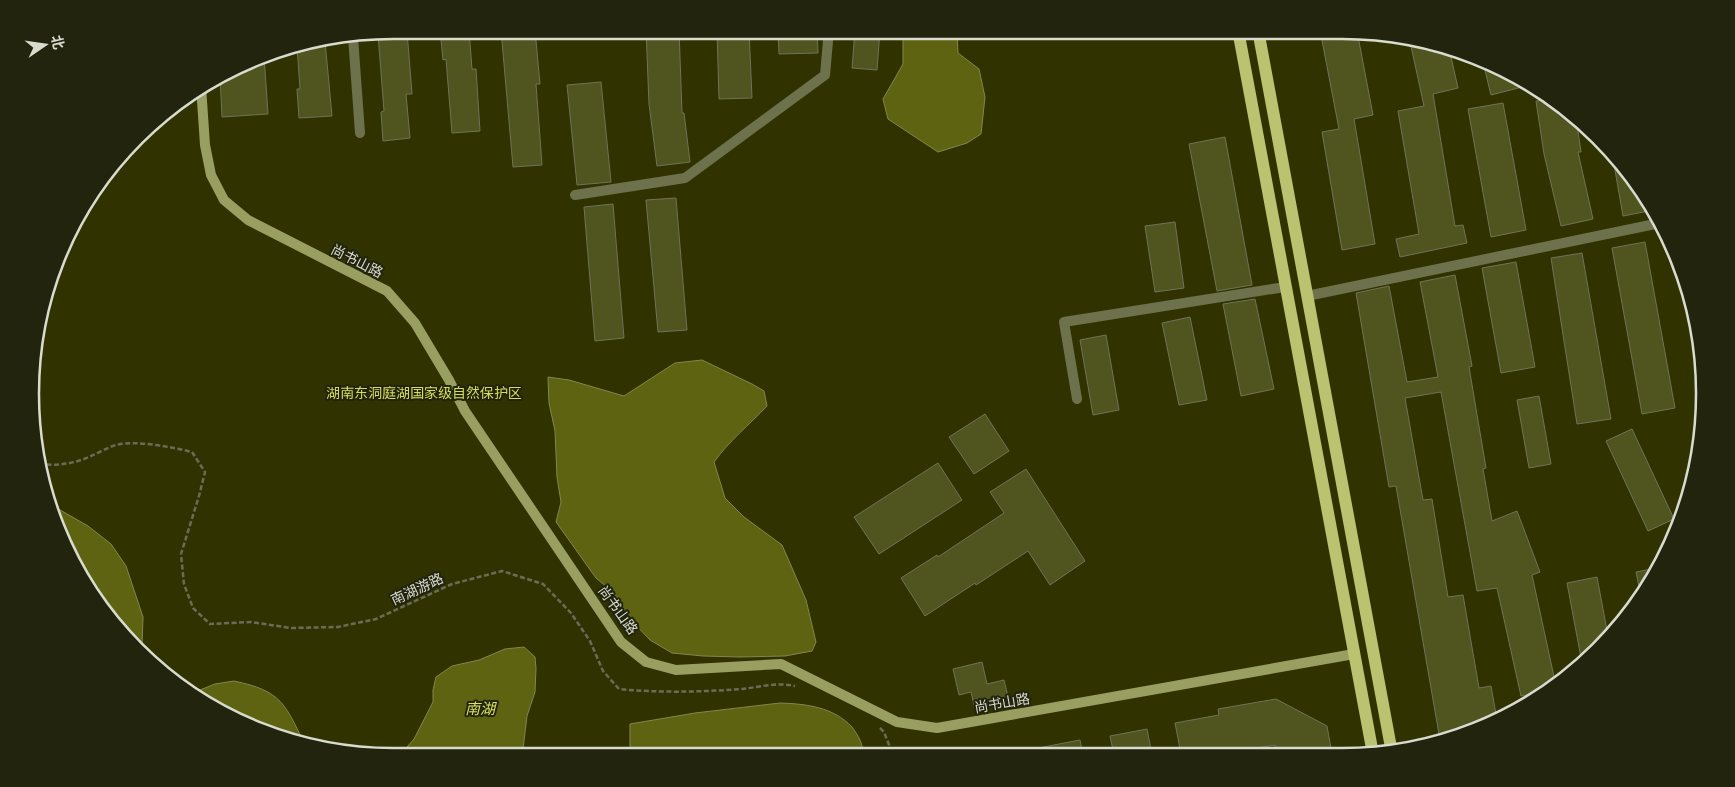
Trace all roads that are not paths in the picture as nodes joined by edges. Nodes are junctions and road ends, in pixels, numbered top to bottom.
1 (828, 39) edge
2 (1240, 39) edge
3 (1260, 39) edge
4 (353, 41) edge
5 (202, 95) edge
6 (360, 134) dead end
7 (575, 195) dead end
8 (1653, 224) edge
9 (1285, 287) junction
10 (1307, 296) junction
11 (1077, 399) dead end
12 (1354, 654) junction
13 (1390, 745) edge
14 (1372, 746) edge

1 - 7 street
2 - 9 main road
3 - 10 main road
4 - 6 street
5 - 12 street, 尚书山路
8 - 10 street
9 - 11 street
9 - 12 main road
10 - 13 main road
12 - 14 main road

